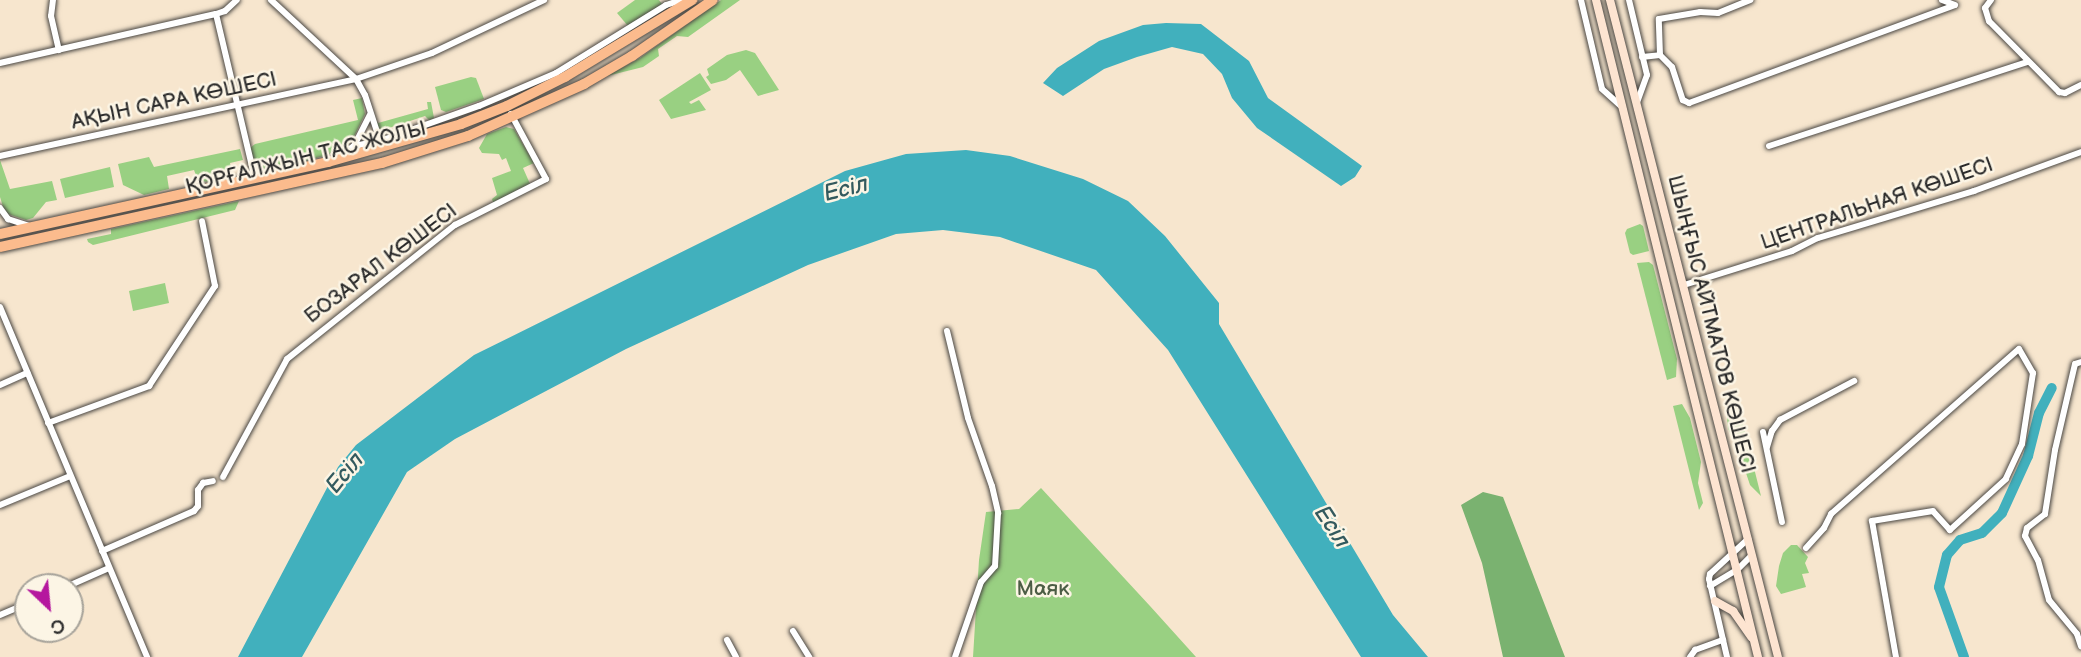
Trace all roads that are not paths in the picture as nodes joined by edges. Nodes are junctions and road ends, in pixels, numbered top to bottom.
1 (53, 0) edge
2 (237, 0) edge
3 (271, 0) edge
4 (544, 0) edge
5 (681, 0) edge
6 (692, 0) edge
7 (713, 0) edge
8 (1581, 0) edge
9 (1596, 0) edge
10 (1611, 0) edge
11 (1629, 0) edge
12 (1751, 0) edge
13 (1942, 0) edge
14 (1991, 0) edge
15 (216, 15) junction
16 (59, 50) junction
17 (1660, 55) junction
18 (1642, 57) junction
19 (2028, 62) junction
20 (0, 64) edge
21 (356, 79) junction
22 (2081, 85) edge
23 (1637, 102) junction
24 (507, 106) junction
25 (236, 107) junction
26 (1622, 107) junction
27 (370, 115) junction
28 (513, 118) junction
29 (380, 141) junction
30 (354, 146) junction
31 (1769, 146) dead end
32 (2081, 152) edge
33 (0, 156) edge
34 (328, 162) junction
35 (255, 179) junction
36 (257, 191) junction
37 (0, 208) edge
38 (202, 222) dead end
39 (31, 227) junction
40 (0, 234) edge
41 (0, 247) edge
42 (1684, 285) junction
43 (0, 307) edge
44 (947, 331) dead end
45 (2081, 362) edge
46 (27, 373) junction
47 (1854, 381) dead end
48 (0, 385) edge
49 (48, 423) junction
50 (1763, 432) dead end
51 (1767, 447) junction
52 (70, 476) junction
53 (223, 477) dead end
54 (213, 481) dead end
55 (0, 505) edge
56 (1782, 522) dead end
57 (1748, 539) junction
58 (1806, 548) dead end
59 (102, 551) junction
60 (1733, 554) junction
61 (1752, 555) junction
62 (109, 568) junction
63 (1737, 570) junction
64 (84, 579) edge
65 (1710, 586) junction
66 (1715, 601) junction
67 (793, 631) dead end
68 (727, 640) dead end
69 (1723, 640) junction
70 (1755, 643) junction
71 (2081, 646) edge
72 (1689, 656) edge
73 (146, 657) edge
74 (736, 657) edge
75 (809, 657) edge
76 (955, 657) edge
77 (1727, 657) edge
78 (1758, 657) edge
79 (1778, 657) edge
80 (1896, 657) edge

1 - 16 street
2 - 15 street
3 - 21 street
4 - 21 street, АҚЫН САРА КӨШЕСІ
5 - 29 street
6 - 24 main road, ҚОРҒАЛЖЫН ТАС ЖОЛЫ
7 - 28 main road, ҚОРҒАЛЖЫН ТАС ЖОЛЫ
8 - 26 street
9 - 26 main road, ШЫҢҒЫС АЙТМАТОВ КӨШЕСІ
10 - 23 main road, ШЫҢҒЫС АЙТМАТОВ КӨШЕСІ
11 - 18 street
12 - 17 street
13 - 17 street
14 - 19 street
15 - 16 street
15 - 25 street
16 - 20 street
17 - 18 street
18 - 23 street
19 - 22 street
19 - 31 street
21 - 25 street, АҚЫН САРА КӨШЕСІ
21 - 27 street
23 - 42 main road, ШЫҢҒЫС АЙТМАТОВ КӨШЕСІ
24 - 28 street, БОЗАРАЛ КӨШЕСІ
24 - 34 main road, ҚОРҒАЛЖЫН ТАС ЖОЛЫ
25 - 33 street, АҚЫН САРА КӨШЕСІ
25 - 35 street
26 - 60 main road, ШЫҢҒЫС АЙТМАТОВ КӨШЕСІ
27 - 29 street
27 - 30 street
28 - 36 main road, ҚОРҒАЛЖЫН ТАС ЖОЛЫ
28 - 53 street, БОЗАРАЛ КӨШЕСІ
29 - 30 street
30 - 34 street
32 - 42 street, ЦЕНТРАЛЬНАЯ КӨШЕСІ
34 - 35 main road, ҚОРҒАЛЖЫН ТАС ЖОЛЫ
35 - 36 main road
35 - 39 main road, ҚОРҒАЛЖЫН ТАС ЖОЛЫ
36 - 41 main road, ҚОРҒАЛЖЫН ТАС ЖОЛЫ
37 - 39 street
38 - 49 street
39 - 40 main road, ҚОРҒАЛЖЫН ТАС ЖОЛЫ
42 - 57 main road, ШЫҢҒЫС АЙТМАТОВ КӨШЕСІ
43 - 46 street
44 - 76 street
45 - 71 street
46 - 48 street
46 - 49 street
47 - 51 street
49 - 52 street
50 - 51 street
51 - 56 street
52 - 55 street
52 - 59 street
54 - 59 street
57 - 60 street
57 - 61 main road, ШЫҢҒЫС АЙТМАТОВ КӨШЕСІ
58 - 80 street
59 - 62 street
60 - 63 main road, ШЫҢҒЫС АЙТМАТОВ КӨШЕСІ
60 - 65 street
61 - 63 street
61 - 79 main road, ШЫҢҒЫС АЙТМАТОВ КӨШЕСІ
62 - 64 street
62 - 73 street
63 - 65 street
63 - 70 main road, ШЫҢҒЫС АЙТМАТОВ КӨШЕСІ
65 - 66 street
66 - 69 street
66 - 70 main road
67 - 75 street
68 - 74 street
69 - 72 street
69 - 77 street
70 - 78 main road, ШЫҢҒЫС АЙТМАТОВ КӨШЕСІ

